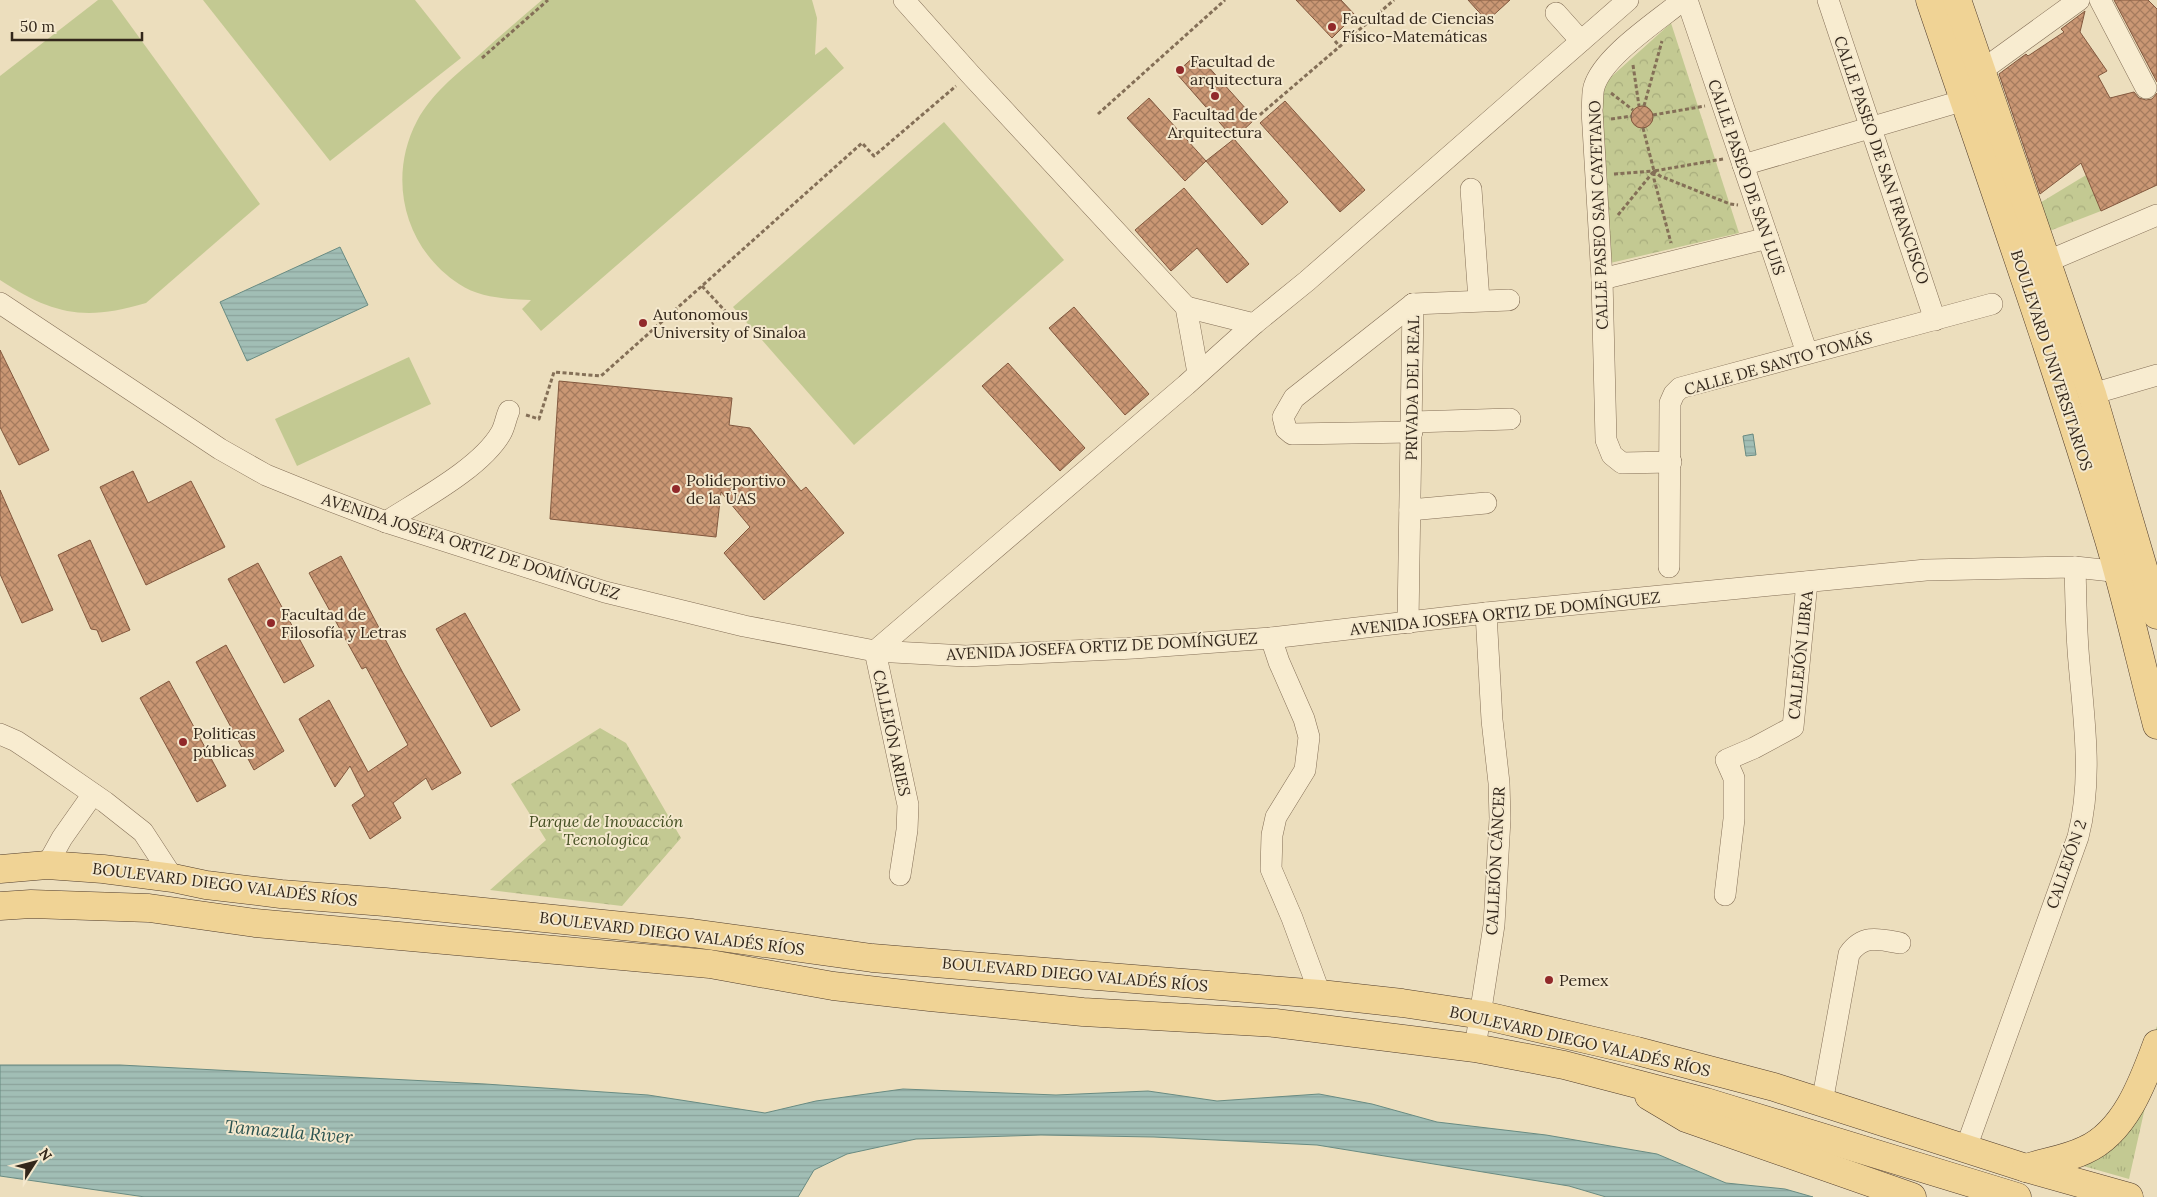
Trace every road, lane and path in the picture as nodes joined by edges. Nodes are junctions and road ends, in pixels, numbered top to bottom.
1 (548, 0) edge
2 (904, 0) edge
3 (1225, 0) edge
4 (1394, 0) edge
5 (1628, 0) edge
6 (1683, 0) edge
7 (1687, 0) edge
8 (1828, 0) edge
9 (1930, 0) edge
10 (1957, 0) edge
11 (2079, 0) edge
12 (2100, 0) edge
13 (1556, 13) dead end
14 (1663, 16) junction
15 (1334, 41) dead end
16 (1581, 41) junction
17 (1627, 46) junction
18 (1340, 47) junction
19 (482, 58) dead end
20 (970, 74) junction
21 (1596, 82) junction
22 (1967, 82) junction
23 (2146, 88) dead end
24 (1722, 103) junction
25 (1633, 110) dead end
26 (1098, 114) dead end
27 (1653, 115) dead end
28 (1255, 119) dead end
29 (1871, 127) junction
30 (1643, 128) dead end
31 (1741, 159) junction
32 (1654, 171) junction
33 (1596, 176) junction
34 (1471, 189) dead end
35 (1758, 207) junction
36 (2157, 215) edge
37 (1600, 238) junction
38 (1768, 238) junction
39 (1676, 261) junction
40 (2046, 262) junction
41 (1602, 279) junction
42 (702, 286) junction
43 (1479, 300) junction
44 (1509, 300) dead end
45 (0, 303) edge
46 (1413, 304) junction
47 (1992, 304) dead end
48 (1186, 307) junction
49 (1935, 320) junction
50 (712, 324) dead end
51 (1254, 324) junction
52 (1808, 353) junction
53 (1198, 373) junction
54 (2157, 375) edge
55 (2092, 394) junction
56 (509, 411) joint
57 (1510, 419) dead end
58 (1412, 427) junction
59 (1671, 462) junction
60 (1486, 503) dead end
61 (1410, 510) junction
62 (386, 522) junction
63 (1669, 567) dead end
64 (2075, 567) junction
65 (2117, 571) junction
66 (2152, 577) edge
67 (1807, 582) junction
68 (1486, 614) junction
69 (2157, 615) edge
70 (1408, 623) junction
71 (1271, 638) junction
72 (875, 651) junction
73 (2157, 725) edge
74 (0, 734) edge
75 (93, 794) junction
76 (47, 865) junction
77 (0, 869) edge
78 (900, 875) dead end
79 (173, 878) junction
80 (1725, 895) dead end
81 (0, 906) edge
82 (1900, 943) dead end
83 (1320, 994) junction
84 (1482, 1015) junction
85 (2157, 1044) edge
86 (1475, 1048) junction
87 (1620, 1079) junction
88 (1822, 1103) junction
89 (1966, 1148) junction
90 (2026, 1168) junction
91 (1912, 1197) edge
92 (2017, 1197) edge
93 (2129, 1197) edge

1 - 19 path
2 - 20 street
3 - 26 path
4 - 18 path
5 - 16 street
6 - 14 street, CALLE PASEO SAN CAYETANO
7 - 24 street, CALLE PASEO DE SAN LUIS
8 - 29 street, CALLE PASEO DE SAN FRANCISCO
9 - 22 main road, BOULEVARD UNIVERSITARIOS
10 - 22 main road, BOULEVARD UNIVERSITARIOS
11 - 22 street
12 - 23 street
13 - 16 street
14 - 17 street, CALLE PASEO SAN CAYETANO
14 - 17 path
15 - 18 path
16 - 51 street
17 - 21 street, CALLE PASEO SAN CAYETANO
18 - 28 path
20 - 42 path
20 - 48 street
21 - 25 path
21 - 33 street, CALLE PASEO SAN CAYETANO
22 - 29 street
22 - 40 main road, BOULEVARD UNIVERSITARIOS
22 - 65 main road, BOULEVARD UNIVERSITARIOS
24 - 27 path
24 - 31 street, CALLE PASEO DE SAN LUIS
29 - 31 street
29 - 49 street, CALLE PASEO DE SAN FRANCISCO
30 - 32 path
31 - 32 path
31 - 35 street, CALLE PASEO DE SAN LUIS
32 - 33 path
32 - 35 path
32 - 37 path
32 - 39 path
33 - 37 street, CALLE PASEO SAN CAYETANO
34 - 43 street
35 - 38 street, CALLE PASEO DE SAN LUIS
36 - 40 street
37 - 41 street, CALLE PASEO SAN CAYETANO
38 - 39 street
38 - 52 street, CALLE PASEO DE SAN LUIS
39 - 41 street
40 - 55 main road, BOULEVARD UNIVERSITARIOS
41 - 59 street, CALLE PASEO SAN CAYETANO
42 - 50 path
42 - 56 path
43 - 44 street
43 - 46 street
45 - 62 street, AVENIDA JOSEFA ORTIZ DE DOMÍNGUEZ
46 - 58 street, PRIVADA DEL REAL
46 - 58 street, PRIVADA DEL REAL
47 - 49 street, CALLE DE SANTO TOMÁS
48 - 51 street
48 - 53 street
49 - 52 street, CALLE DE SANTO TOMÁS
51 - 53 street
52 - 59 street, CALLE DE SANTO TOMÁS
53 - 72 street
54 - 55 street
55 - 66 main road, BOULEVARD UNIVERSITARIOS
56 - 62 street
57 - 58 street
58 - 61 street, PRIVADA DEL REAL
59 - 63 street, CALLE DE SANTO TOMÁS
60 - 61 street
61 - 70 street, PRIVADA DEL REAL
62 - 72 street, AVENIDA JOSEFA ORTIZ DE DOMÍNGUEZ
64 - 65 street, AVENIDA JOSEFA ORTIZ DE DOMÍNGUEZ
64 - 67 street, AVENIDA JOSEFA ORTIZ DE DOMÍNGUEZ
64 - 89 street, CALLEJÓN 2
65 - 66 street, AVENIDA JOSEFA ORTIZ DE DOMÍNGUEZ
65 - 73 main road, BOULEVARD UNIVERSITARIOS
66 - 69 main road, BOULEVARD UNIVERSITARIOS
67 - 68 street, AVENIDA JOSEFA ORTIZ DE DOMÍNGUEZ
67 - 80 street, CALLEJÓN LIBRA
68 - 70 street, AVENIDA JOSEFA ORTIZ DE DOMÍNGUEZ
68 - 84 street, CALLEJÓN CÁNCER
70 - 71 street, AVENIDA JOSEFA ORTIZ DE DOMÍNGUEZ
71 - 72 street, AVENIDA JOSEFA ORTIZ DE DOMÍNGUEZ
71 - 83 street
72 - 78 street, CALLEJÓN ARIES
74 - 75 street
75 - 76 street
75 - 79 street
76 - 77 main road, BOULEVARD DIEGO VALADÉS RÍOS
76 - 79 main road, BOULEVARD DIEGO VALADÉS RÍOS
79 - 83 main road, BOULEVARD DIEGO VALADÉS RÍOS
81 - 86 main road, BOULEVARD DIEGO VALADÉS RÍOS
82 - 88 street
83 - 84 main road, BOULEVARD DIEGO VALADÉS RÍOS
84 - 86 street, CALLEJÓN CÁNCER
84 - 88 main road, BOULEVARD DIEGO VALADÉS RÍOS
85 - 90 main road
86 - 87 main road, BOULEVARD DIEGO VALADÉS RÍOS
87 - 91 main road
87 - 92 main road, BOULEVARD DIEGO VALADÉS RÍOS
88 - 89 main road, BOULEVARD DIEGO VALADÉS RÍOS
89 - 90 main road, BOULEVARD DIEGO VALADÉS RÍOS
90 - 93 main road, BOULEVARD DIEGO VALADÉS RÍOS

